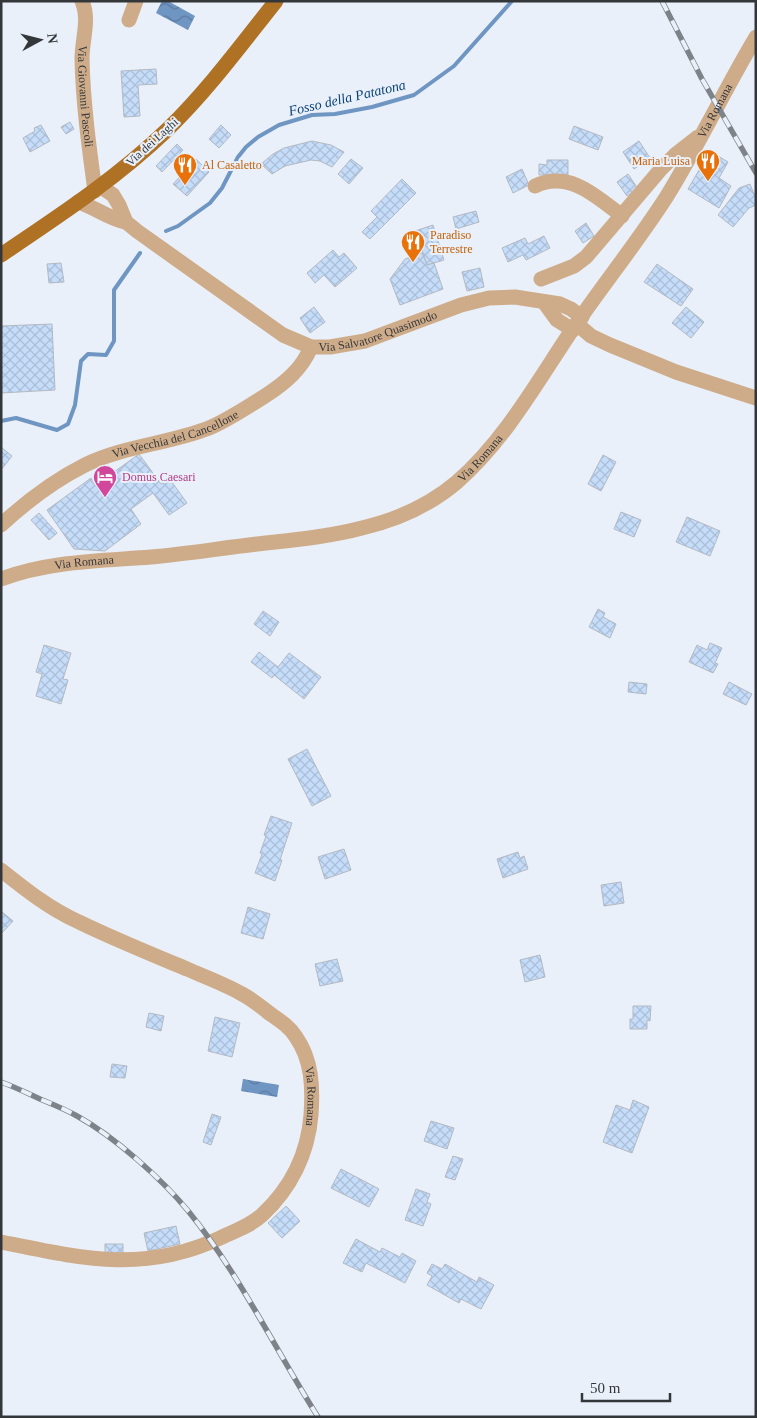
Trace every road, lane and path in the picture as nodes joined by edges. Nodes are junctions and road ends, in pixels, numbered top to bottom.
1 (82, 1) edge
2 (136, 1) edge
3 (276, 1) edge
4 (129, 20) dead end
5 (756, 37) edge
6 (703, 133) junction
7 (116, 173) junction
8 (535, 186) dead end
9 (95, 190) junction
10 (117, 200) junction
11 (78, 202) junction
12 (98, 210) junction
13 (622, 216) junction
14 (126, 222) junction
15 (1, 255) edge
16 (541, 279) dead end
17 (577, 324) junction
18 (311, 347) junction
19 (756, 398) edge
20 (1, 525) edge
21 (1, 579) edge
22 (1, 870) edge
23 (1, 1242) edge

1 - 9 street, Via Giovanni Pascoli
2 - 4 street
3 - 7 main road, Via dei Laghi
5 - 6 street, Via Romana
6 - 13 street
6 - 17 street, Via Romana
7 - 9 main road, Via dei Laghi
7 - 10 street, Via Salvatore Quasimodo
8 - 13 street
9 - 10 street, Via Salvatore Quasimodo
9 - 11 main road, Via dei Laghi
9 - 12 street
10 - 14 street, Via Salvatore Quasimodo
11 - 12 street, Via Salvatore Quasimodo
11 - 15 main road, Via dei Laghi
12 - 14 street, Via Salvatore Quasimodo
13 - 16 street
14 - 18 street, Via Salvatore Quasimodo
17 - 18 street, Via Salvatore Quasimodo
17 - 19 street, Via Salvatore Quasimodo
17 - 21 street, Via Romana
18 - 20 street, Via Vecchia del Cancellone
22 - 23 street, Via Romana

